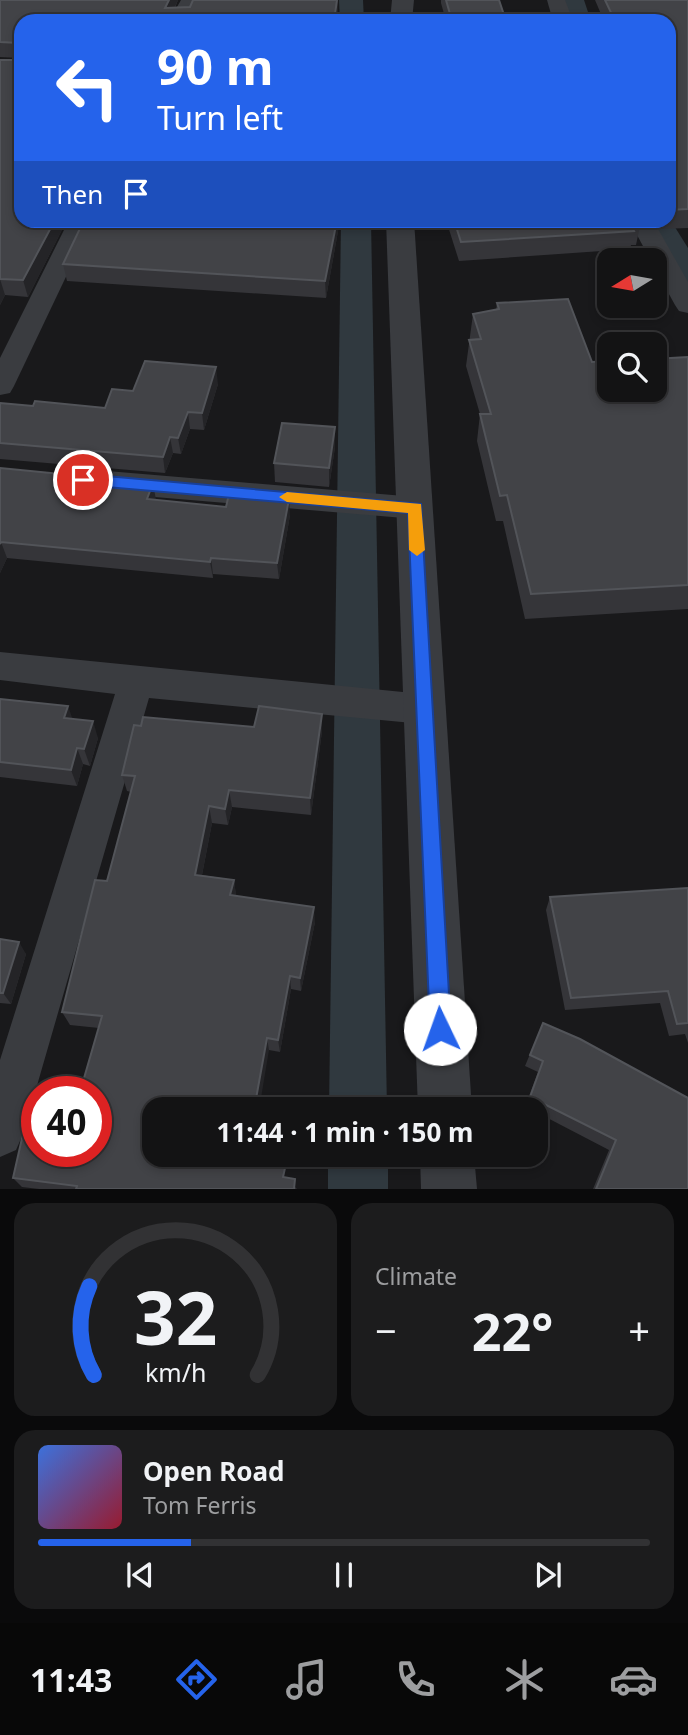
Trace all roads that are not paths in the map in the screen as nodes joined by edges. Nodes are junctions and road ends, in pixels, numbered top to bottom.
1 (76, 228) edge
2 (400, 228) edge
3 (645, 228) edge
4 (688, 305) edge
5 (0, 386) edge
6 (83, 480) edge
7 (416, 508) junction
8 (0, 666) edge
9 (136, 682) junction
10 (423, 709) junction
11 (444, 1097) edge
12 (0, 1134) edge
13 (448, 1167) edge
14 (449, 1189) edge

1 - 5 street
2 - 7 street
3 - 4 street
6 - 7 street
7 - 10 street
8 - 9 street
9 - 10 street
9 - 12 street
10 - 11 street
13 - 14 street

